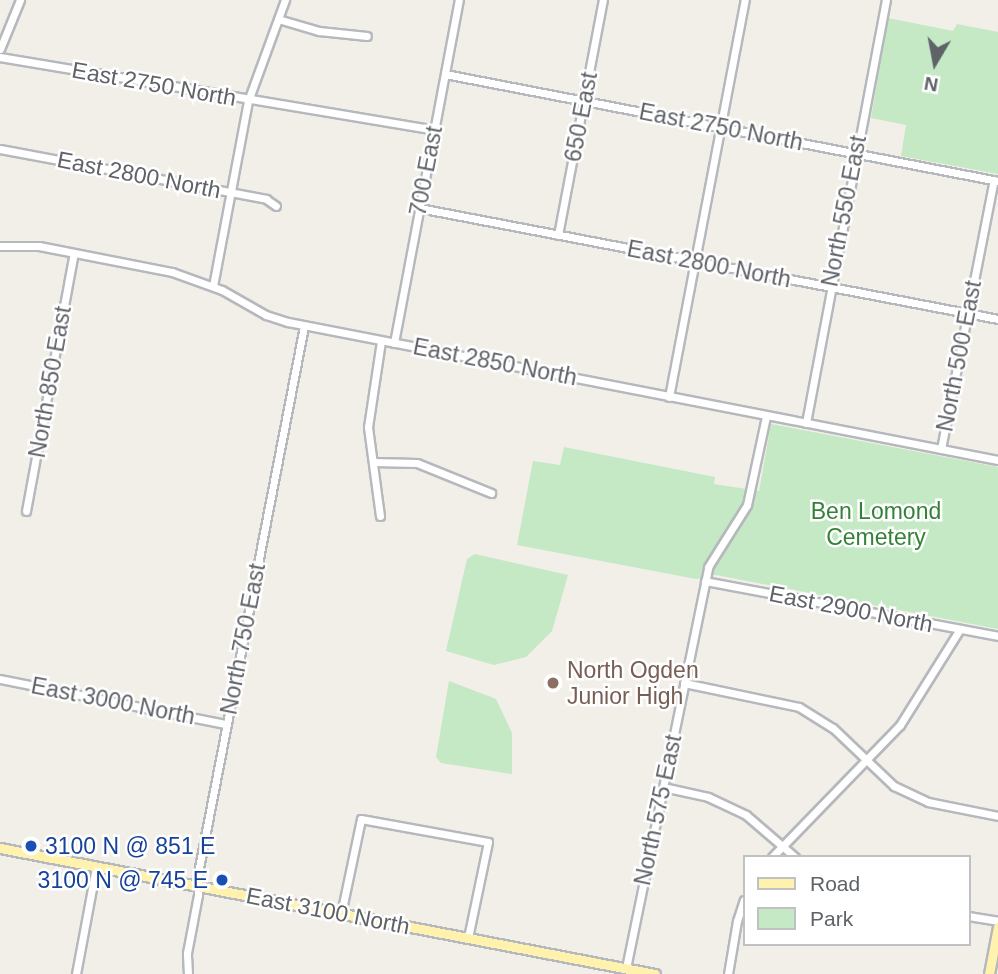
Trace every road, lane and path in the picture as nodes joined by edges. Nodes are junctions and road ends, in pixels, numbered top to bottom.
1 (20, 0) edge
2 (285, 0) edge
3 (459, 0) edge
4 (603, 0) edge
5 (745, 0) edge
6 (886, 0) edge
7 (278, 19) junction
8 (367, 36) dead end
9 (0, 49) edge
10 (0, 57) edge
11 (445, 74) junction
12 (584, 100) junction
13 (248, 101) junction
14 (720, 127) junction
15 (434, 130) junction
16 (0, 149) edge
17 (855, 152) junction
18 (996, 180) edge
19 (230, 192) junction
20 (276, 206) dead end
21 (419, 208) junction
22 (558, 235) junction
23 (0, 246) edge
24 (74, 253) junction
25 (693, 261) junction
26 (213, 286) junction
27 (830, 288) junction
28 (967, 314) junction
29 (998, 320) edge
30 (304, 326) junction
31 (381, 341) junction
32 (394, 343) junction
33 (669, 397) junction
34 (766, 416) junction
35 (806, 424) junction
36 (941, 449) junction
37 (998, 460) edge
38 (373, 462) junction
39 (491, 492) dead end
40 (26, 511) dead end
41 (380, 516) dead end
42 (705, 581) junction
43 (960, 629) junction
44 (998, 636) edge
45 (0, 679) edge
46 (684, 683) junction
47 (226, 724) junction
48 (868, 761) junction
49 (663, 787) junction
50 (998, 816) edge
51 (782, 845) junction
52 (0, 848) edge
53 (774, 855) edge
54 (793, 855) edge
55 (96, 867) junction
56 (196, 886) junction
57 (743, 903) edge
58 (341, 914) junction
59 (970, 917) edge
60 (998, 924) edge
61 (468, 938) junction
62 (619, 970) edge
63 (76, 974) edge
64 (188, 974) edge
65 (656, 974) edge
66 (728, 974) edge
67 (989, 974) edge

1 - 9 street
2 - 7 street
3 - 11 street, 700 East
4 - 12 street, 650 East
5 - 14 street
6 - 17 street, North 550 East
7 - 8 street
7 - 13 street
10 - 13 street, East 2750 North
11 - 12 street, East 2750 North
11 - 15 street, 700 East
12 - 14 street, East 2750 North
12 - 22 street, 650 East
13 - 15 street, East 2750 North
13 - 19 street
14 - 17 street, East 2750 North
14 - 25 street
15 - 21 street, 700 East
16 - 19 street, East 2800 North
17 - 18 street, East 2750 North
17 - 27 street, North 550 East
18 - 28 street, North 500 East
19 - 20 street, East 2800 North
19 - 26 street
21 - 22 street, East 2800 North
21 - 32 street, 700 East
22 - 25 street, East 2800 North
23 - 24 street, East 2850 North
24 - 26 street, East 2850 North
24 - 40 street, North 850 East
25 - 27 street, East 2800 North
25 - 33 street
26 - 30 street, East 2850 North
27 - 28 street, East 2800 North
27 - 35 street, North 550 East
28 - 29 street, East 2800 North
28 - 36 street, North 500 East
30 - 31 street, East 2850 North
30 - 47 street, North 750 East
31 - 32 street, East 2850 North
31 - 38 street
32 - 33 street, East 2850 North
33 - 34 street, East 2850 North
34 - 35 street, East 2850 North
34 - 42 street, North 575 East
35 - 36 street, East 2850 North
36 - 37 street, East 2850 North
38 - 39 street
38 - 41 street
42 - 43 street, East 2900 North
42 - 46 street, North 575 East
43 - 44 street, East 2900 North
43 - 48 street
45 - 47 street, East 3000 North
46 - 48 street
46 - 49 street, North 575 East
47 - 56 street, North 750 East
48 - 50 street
48 - 51 street
49 - 51 street
49 - 62 street, North 575 East
51 - 53 street
51 - 54 street
52 - 55 main road, East 3100 North
55 - 56 main road, East 3100 North
55 - 63 street
56 - 58 main road, East 3100 North
56 - 64 street, North 750 East
57 - 66 street
58 - 61 main road, East 3100 North
58 - 61 street
59 - 60 street
60 - 67 main road
61 - 62 main road, East 3100 North
62 - 65 main road, East 3100 North

